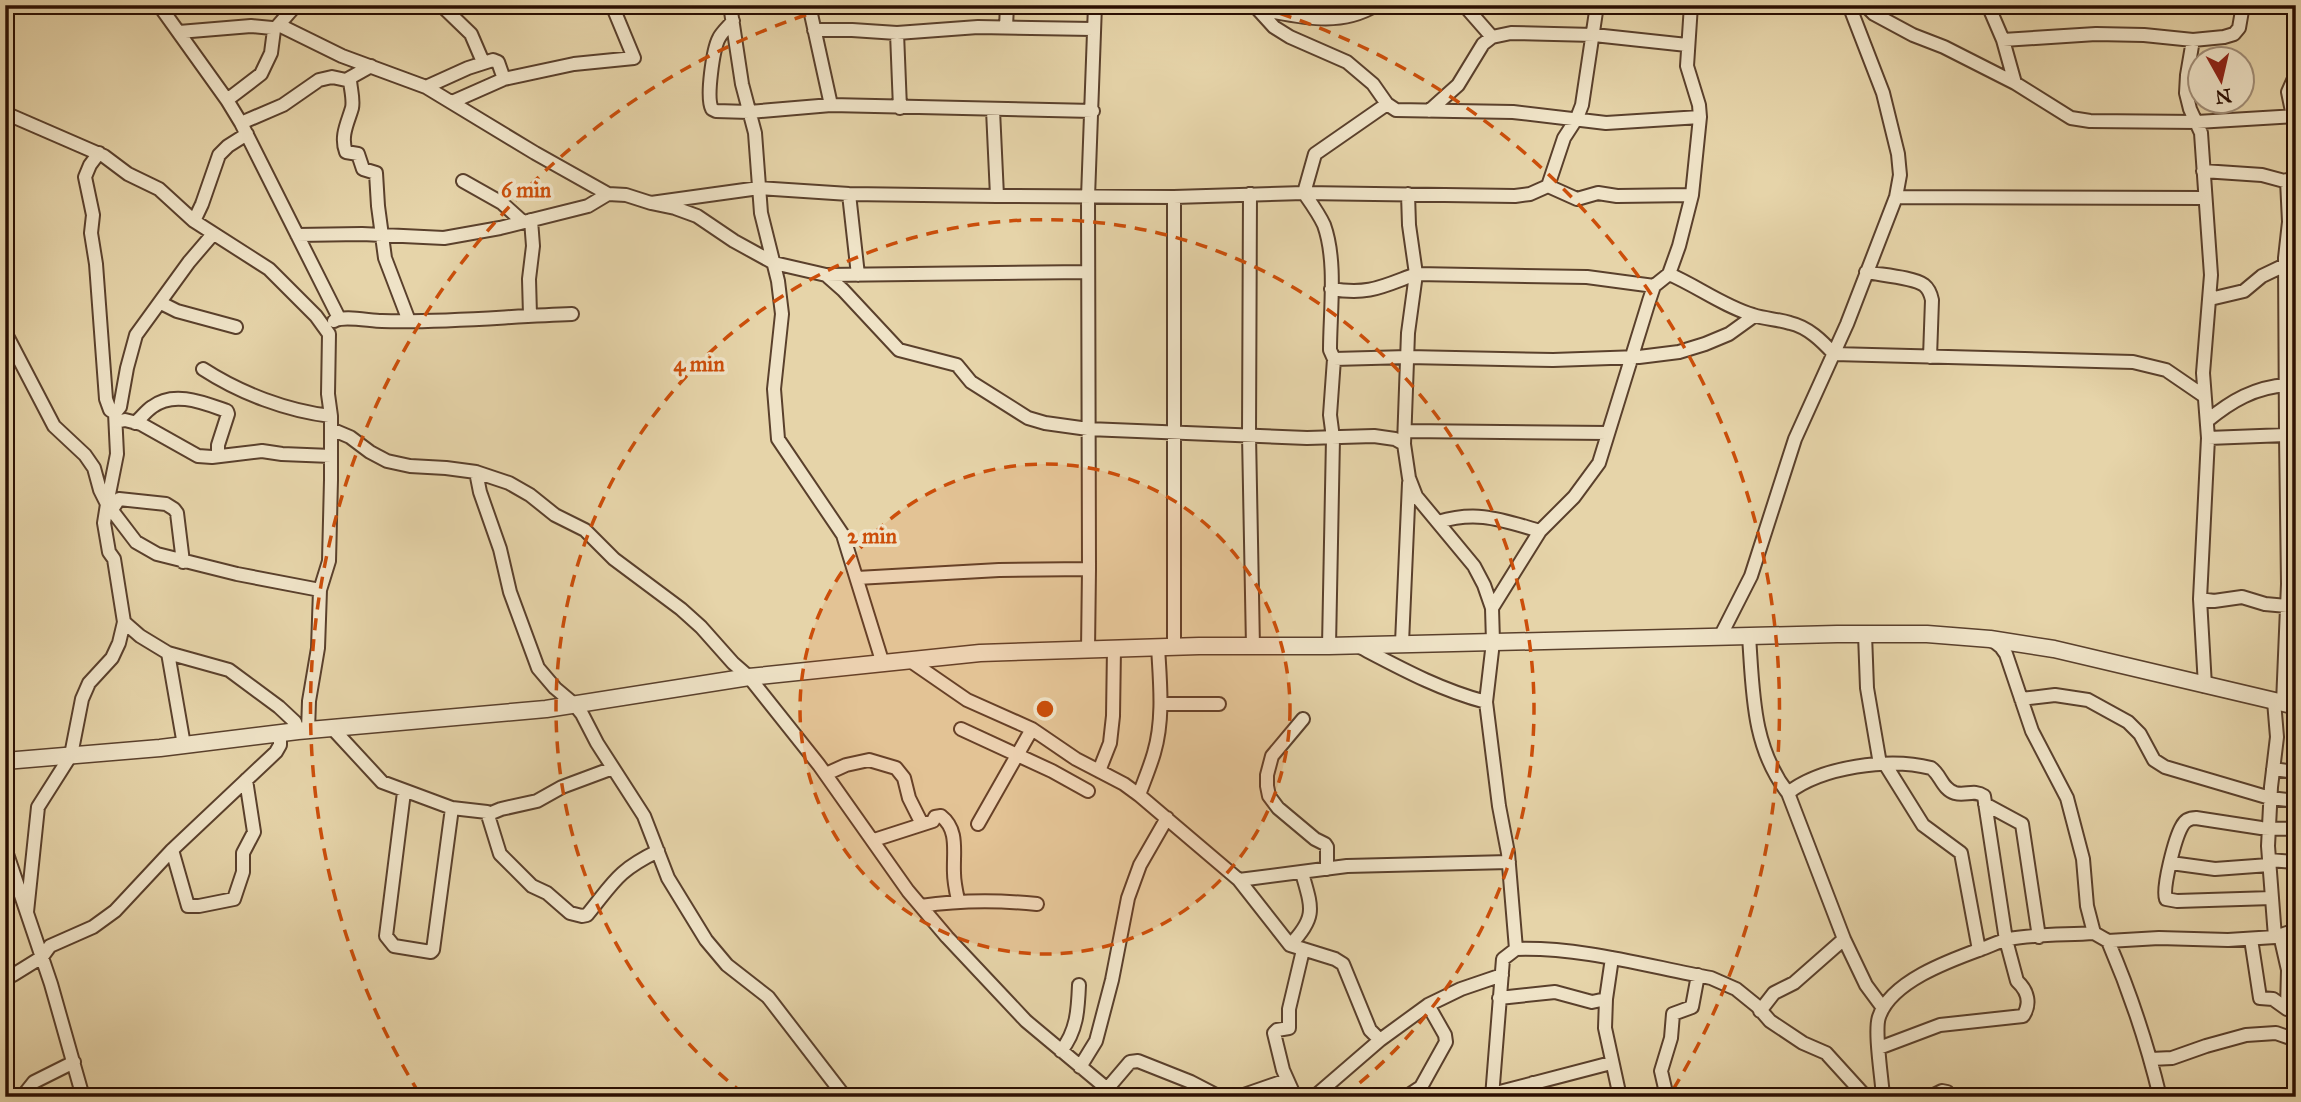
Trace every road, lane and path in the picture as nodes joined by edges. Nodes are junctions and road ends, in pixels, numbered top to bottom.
1 (159, 5) edge
2 (296, 5) edge
3 (441, 5) edge
4 (612, 5) edge
5 (730, 5) edge
6 (809, 5) edge
7 (1007, 5) edge
8 (1095, 5) edge
9 (1376, 5) edge
10 (1464, 5) edge
11 (1597, 5) edge
12 (1690, 5) edge
13 (1849, 5) edge
14 (1865, 5) edge
15 (1989, 5) edge
16 (2243, 5) edge
17 (1256, 7) edge
18 (733, 21) junction
19 (276, 27) junction
20 (1006, 27) junction
21 (1093, 29) junction
22 (814, 30) junction
23 (179, 32) junction
24 (897, 33) junction
25 (1594, 35) junction
26 (1492, 37) junction
27 (2003, 40) junction
28 (2193, 40) junction
29 (1687, 45) junction
30 (483, 62) junction
31 (371, 66) junction
32 (2296, 74) edge
33 (349, 79) junction
34 (504, 79) junction
35 (2015, 83) junction
36 (426, 87) junction
37 (227, 100) junction
38 (452, 102) junction
39 (1387, 104) junction
40 (831, 106) junction
41 (900, 108) junction
42 (993, 110) junction
43 (1093, 111) junction
44 (1429, 111) junction
45 (749, 112) junction
46 (5, 113) edge
47 (2294, 116) edge
48 (1700, 117) junction
49 (1577, 118) junction
50 (2197, 122) junction
51 (244, 128) junction
52 (99, 153) junction
53 (2203, 172) junction
54 (463, 181) dead end
55 (2291, 183) edge
56 (1548, 187) junction
57 (759, 188) junction
58 (1304, 193) junction
59 (608, 194) junction
60 (849, 194) junction
61 (1250, 194) junction
62 (1408, 194) junction
63 (1692, 195) junction
64 (997, 196) junction
65 (1088, 197) junction
66 (1174, 197) junction
67 (1896, 197) junction
68 (2205, 198) junction
69 (651, 203) junction
70 (194, 221) junction
71 (527, 221) junction
72 (213, 234) junction
73 (297, 234) junction
74 (381, 235) junction
75 (774, 263) junction
76 (2285, 265) junction
77 (1088, 272) junction
78 (1866, 272) junction
79 (1416, 274) junction
80 (1669, 274) junction
81 (826, 275) junction
82 (858, 275) junction
83 (1654, 286) junction
84 (1331, 289) junction
85 (2210, 299) junction
86 (161, 303) junction
87 (572, 314) dead end
88 (530, 316) junction
89 (1754, 316) junction
90 (339, 318) junction
91 (409, 321) junction
92 (324, 326) junction
93 (236, 327) dead end
94 (5, 332) edge
95 (1834, 354) junction
96 (1408, 357) junction
97 (1631, 357) junction
98 (1930, 357) junction
99 (1334, 359) junction
100 (203, 369) dead end
101 (2290, 376) edge
102 (2204, 396) junction
103 (116, 417) junction
104 (2207, 421) junction
105 (135, 423) junction
106 (331, 423) junction
107 (1088, 429) junction
108 (1173, 433) junction
109 (1608, 433) junction
110 (1249, 435) junction
111 (2291, 435) edge
112 (1333, 438) junction
113 (1405, 438) junction
114 (2208, 438) junction
115 (218, 456) junction
116 (331, 456) junction
117 (476, 472) junction
118 (1409, 478) junction
119 (109, 508) junction
120 (2291, 514) edge
121 (1438, 522) junction
122 (1539, 531) junction
123 (183, 562) junction
124 (1088, 569) junction
125 (857, 578) junction
126 (320, 590) junction
127 (2200, 599) junction
128 (2287, 606) junction
129 (1492, 608) junction
130 (124, 622) junction
131 (1865, 634) junction
132 (1749, 636) junction
133 (1720, 637) junction
134 (1990, 639) junction
135 (1493, 642) junction
136 (1402, 643) junction
137 (1358, 645) junction
138 (1329, 646) junction
139 (1166, 647) junction
140 (1253, 647) junction
141 (1114, 648) junction
142 (1088, 650) junction
143 (168, 653) junction
144 (909, 660) junction
145 (883, 664) junction
146 (749, 677) junction
147 (2205, 686) junction
148 (2021, 699) junction
149 (1486, 702) junction
150 (2284, 703) edge
151 (574, 704) junction
152 (1161, 704) junction
153 (1219, 704) dead end
154 (1303, 719) dead end
155 (333, 729) junction
156 (961, 729) dead end
157 (1032, 729) junction
158 (303, 731) junction
159 (280, 733) junction
160 (184, 745) junction
161 (71, 755) junction
162 (1018, 755) junction
163 (5, 761) edge
164 (1882, 764) junction
165 (613, 768) junction
166 (2273, 769) junction
167 (1099, 771) junction
168 (2296, 772) edge
169 (825, 774) junction
170 (246, 780) junction
171 (404, 792) junction
172 (1088, 792) dead end
173 (1788, 793) junction
174 (1139, 795) junction
175 (2270, 798) junction
176 (2296, 801) edge
177 (1985, 804) junction
178 (452, 808) junction
179 (489, 814) junction
180 (1167, 818) junction
181 (922, 824) junction
182 (978, 824) dead end
183 (2269, 828) junction
184 (2296, 829) edge
185 (874, 841) junction
186 (5, 848) edge
187 (172, 850) junction
188 (658, 851) junction
189 (1510, 862) junction
190 (2269, 862) junction
191 (2296, 862) edge
192 (2171, 863) junction
193 (1327, 869) junction
194 (1302, 873) junction
195 (1239, 880) junction
196 (2272, 898) junction
197 (958, 900) junction
198 (1037, 904) dead end
199 (921, 906) junction
200 (27, 912) junction
201 (2296, 930) edge
202 (2094, 933) junction
203 (2278, 936) junction
204 (2039, 937) junction
205 (1844, 939) junction
206 (2251, 939) junction
207 (2006, 940) junction
208 (2108, 941) junction
209 (1296, 948) junction
210 (1516, 949) junction
211 (1979, 950) junction
212 (42, 957) junction
213 (1612, 958) junction
214 (1502, 975) junction
215 (1698, 975) junction
216 (8, 978) edge
217 (1079, 985) dead end
218 (1499, 998) junction
219 (1606, 999) junction
220 (1428, 1004) junction
221 (1883, 1008) junction
222 (2291, 1010) edge
223 (1760, 1011) junction
224 (1380, 1040) junction
225 (2296, 1040) edge
226 (1880, 1048) junction
227 (1061, 1051) junction
228 (2151, 1059) junction
229 (74, 1062) junction
230 (1611, 1063) junction
231 (1080, 1067) junction
232 (1287, 1080) junction
233 (1533, 1083) junction
234 (1112, 1093) edge
235 (1492, 1096) edge
236 (22, 1097) edge
237 (83, 1097) edge
238 (845, 1097) edge
239 (1220, 1097) edge
240 (1238, 1097) edge
241 (1295, 1097) edge
242 (1314, 1097) edge
243 (1406, 1097) edge
244 (1535, 1097) edge
245 (1619, 1097) edge
246 (1667, 1097) edge
247 (1866, 1097) edge
248 (1883, 1097) edge
249 (1930, 1097) edge
250 (1948, 1097) edge
251 (2160, 1097) edge

1 - 23 street
2 - 19 street
3 - 30 street
4 - 34 street
5 - 18 street
6 - 22 street
7 - 20 street
8 - 21 street
9 - 17 street
10 - 26 street
11 - 25 street
12 - 29 street
13 - 67 street
14 - 35 street
15 - 27 street
16 - 28 street
17 - 39 street
18 - 45 street
18 - 45 street
19 - 23 street
19 - 31 street
19 - 37 street
20 - 21 street
20 - 24 street
21 - 43 street
22 - 24 street
22 - 40 street
23 - 37 street
24 - 41 street
25 - 26 street
25 - 29 street
25 - 49 street
26 - 44 street
27 - 28 street
27 - 35 street
28 - 50 street
29 - 48 street
30 - 34 street
30 - 36 street
31 - 33 street
31 - 36 street
32 - 47 street
33 - 51 street
33 - 74 street
34 - 38 street
35 - 50 street
36 - 38 street
37 - 51 street
38 - 59 street
39 - 44 street
39 - 58 street
40 - 41 street
40 - 45 street
41 - 42 street
42 - 43 street
42 - 64 street
43 - 65 street
44 - 49 street
45 - 57 street
46 - 52 street
47 - 50 street
48 - 49 street
48 - 63 street
49 - 56 street
50 - 53 street
51 - 70 street
51 - 73 street
52 - 70 street
52 - 103 street
53 - 55 street
53 - 68 street
54 - 71 street
55 - 76 street
56 - 62 street
56 - 63 street
57 - 60 street
57 - 69 street
57 - 75 street
58 - 61 street
58 - 62 street
58 - 84 street
59 - 69 street
59 - 71 street
60 - 64 street
60 - 82 street
61 - 66 street
61 - 110 street
62 - 79 street
63 - 80 street
64 - 65 street
65 - 66 street
65 - 77 street
66 - 108 street
67 - 68 street
67 - 78 street
68 - 85 street
69 - 75 street
70 - 72 street
71 - 74 street
71 - 88 street
72 - 86 street
72 - 92 street
73 - 74 street
73 - 90 street
74 - 91 street
75 - 81 street
75 - 125 street
76 - 85 street
76 - 101 street
77 - 82 street
77 - 107 street
78 - 95 street
78 - 98 street
79 - 83 street
79 - 84 street
79 - 96 street
80 - 83 street
80 - 89 street
81 - 82 street
81 - 107 street
83 - 97 street
84 - 99 street
85 - 102 street
86 - 93 street
86 - 103 street
87 - 88 street
88 - 91 street
89 - 95 street
89 - 97 street
90 - 91 street
90 - 92 street
92 - 106 street
94 - 119 street
95 - 98 street
95 - 133 street
96 - 97 street
96 - 99 street
96 - 113 street
97 - 109 street
98 - 102 street
99 - 112 street
100 - 106 street
101 - 104 street
101 - 111 street
102 - 104 street
103 - 105 street
103 - 119 street
104 - 114 street
105 - 115 street
105 - 115 street
106 - 116 street
106 - 117 street
107 - 108 street
107 - 124 street
108 - 110 street
108 - 139 street
109 - 113 street
109 - 122 street
110 - 112 street
110 - 140 street
111 - 114 street
111 - 120 street
112 - 113 street
112 - 138 street
113 - 118 street
114 - 127 street
115 - 116 street
116 - 126 street
117 - 146 street
117 - 151 street
118 - 121 street
118 - 136 street
119 - 123 street
119 - 123 street
119 - 130 street
120 - 128 street
121 - 122 street
121 - 129 street
122 - 129 street
123 - 126 street
124 - 125 street
124 - 142 street
125 - 145 street
126 - 158 street
127 - 128 street
127 - 147 street
128 - 150 street
129 - 135 street
130 - 143 street
130 - 161 street
131 - 132 street
131 - 134 street
131 - 164 street
132 - 133 street
132 - 173 street
133 - 135 street
134 - 147 street
134 - 148 street
135 - 136 street
135 - 149 street
136 - 137 street
137 - 138 street
137 - 149 street
138 - 140 street
139 - 140 street
139 - 141 street
139 - 152 street
141 - 142 street
141 - 167 street
142 - 144 street
143 - 158 street
143 - 160 street
144 - 145 street
144 - 157 street
145 - 146 street
146 - 151 street
146 - 169 street
147 - 150 street
148 - 175 street
148 - 202 street
149 - 189 street
150 - 166 street
151 - 155 street
151 - 165 street
152 - 153 street
152 - 174 street
154 - 193 street
155 - 158 street
155 - 171 street
156 - 162 street
157 - 162 street
157 - 167 street
158 - 159 street
159 - 160 street
159 - 170 street
160 - 161 street
161 - 163 street
161 - 200 street
162 - 172 street
162 - 182 street
164 - 173 street
164 - 177 street
164 - 211 street
165 - 179 street
165 - 188 street
166 - 168 street
166 - 175 street
167 - 174 street
169 - 181 street
169 - 185 street
170 - 187 street
170 - 187 street
171 - 178 street
171 - 178 street
173 - 205 street
174 - 180 street
175 - 176 street
175 - 183 street
177 - 204 street
177 - 207 street
178 - 179 street
179 - 188 street
180 - 195 street
180 - 231 street
181 - 185 street
181 - 197 street
183 - 184 street
183 - 190 street
183 - 192 street
185 - 199 street
186 - 200 street
187 - 212 street
188 - 238 street
189 - 193 street
189 - 210 street
190 - 191 street
190 - 192 street
190 - 196 street
192 - 196 street
193 - 194 street
194 - 195 street
194 - 209 street
195 - 209 street
196 - 203 street
197 - 198 street
197 - 199 street
199 - 227 street
200 - 212 street
201 - 203 street
202 - 204 street
202 - 208 street
203 - 206 street
203 - 222 street
204 - 207 street
205 - 221 street
205 - 223 street
206 - 208 street
206 - 222 street
207 - 211 street
207 - 226 street
208 - 228 street
209 - 224 street
209 - 232 street
210 - 213 street
210 - 214 street
211 - 221 street
212 - 216 street
212 - 229 street
213 - 215 street
213 - 219 street
214 - 218 street
214 - 220 street
215 - 223 street
215 - 246 street
217 - 227 street
218 - 219 street
218 - 235 street
219 - 230 street
220 - 224 street
220 - 243 street
221 - 226 street
223 - 247 street
224 - 242 street
225 - 228 street
226 - 248 street
227 - 231 street
228 - 251 street
229 - 236 street
229 - 237 street
230 - 233 street
230 - 245 street
231 - 234 street
232 - 240 street
232 - 241 street
233 - 235 street
233 - 244 street
234 - 239 street
249 - 250 street

